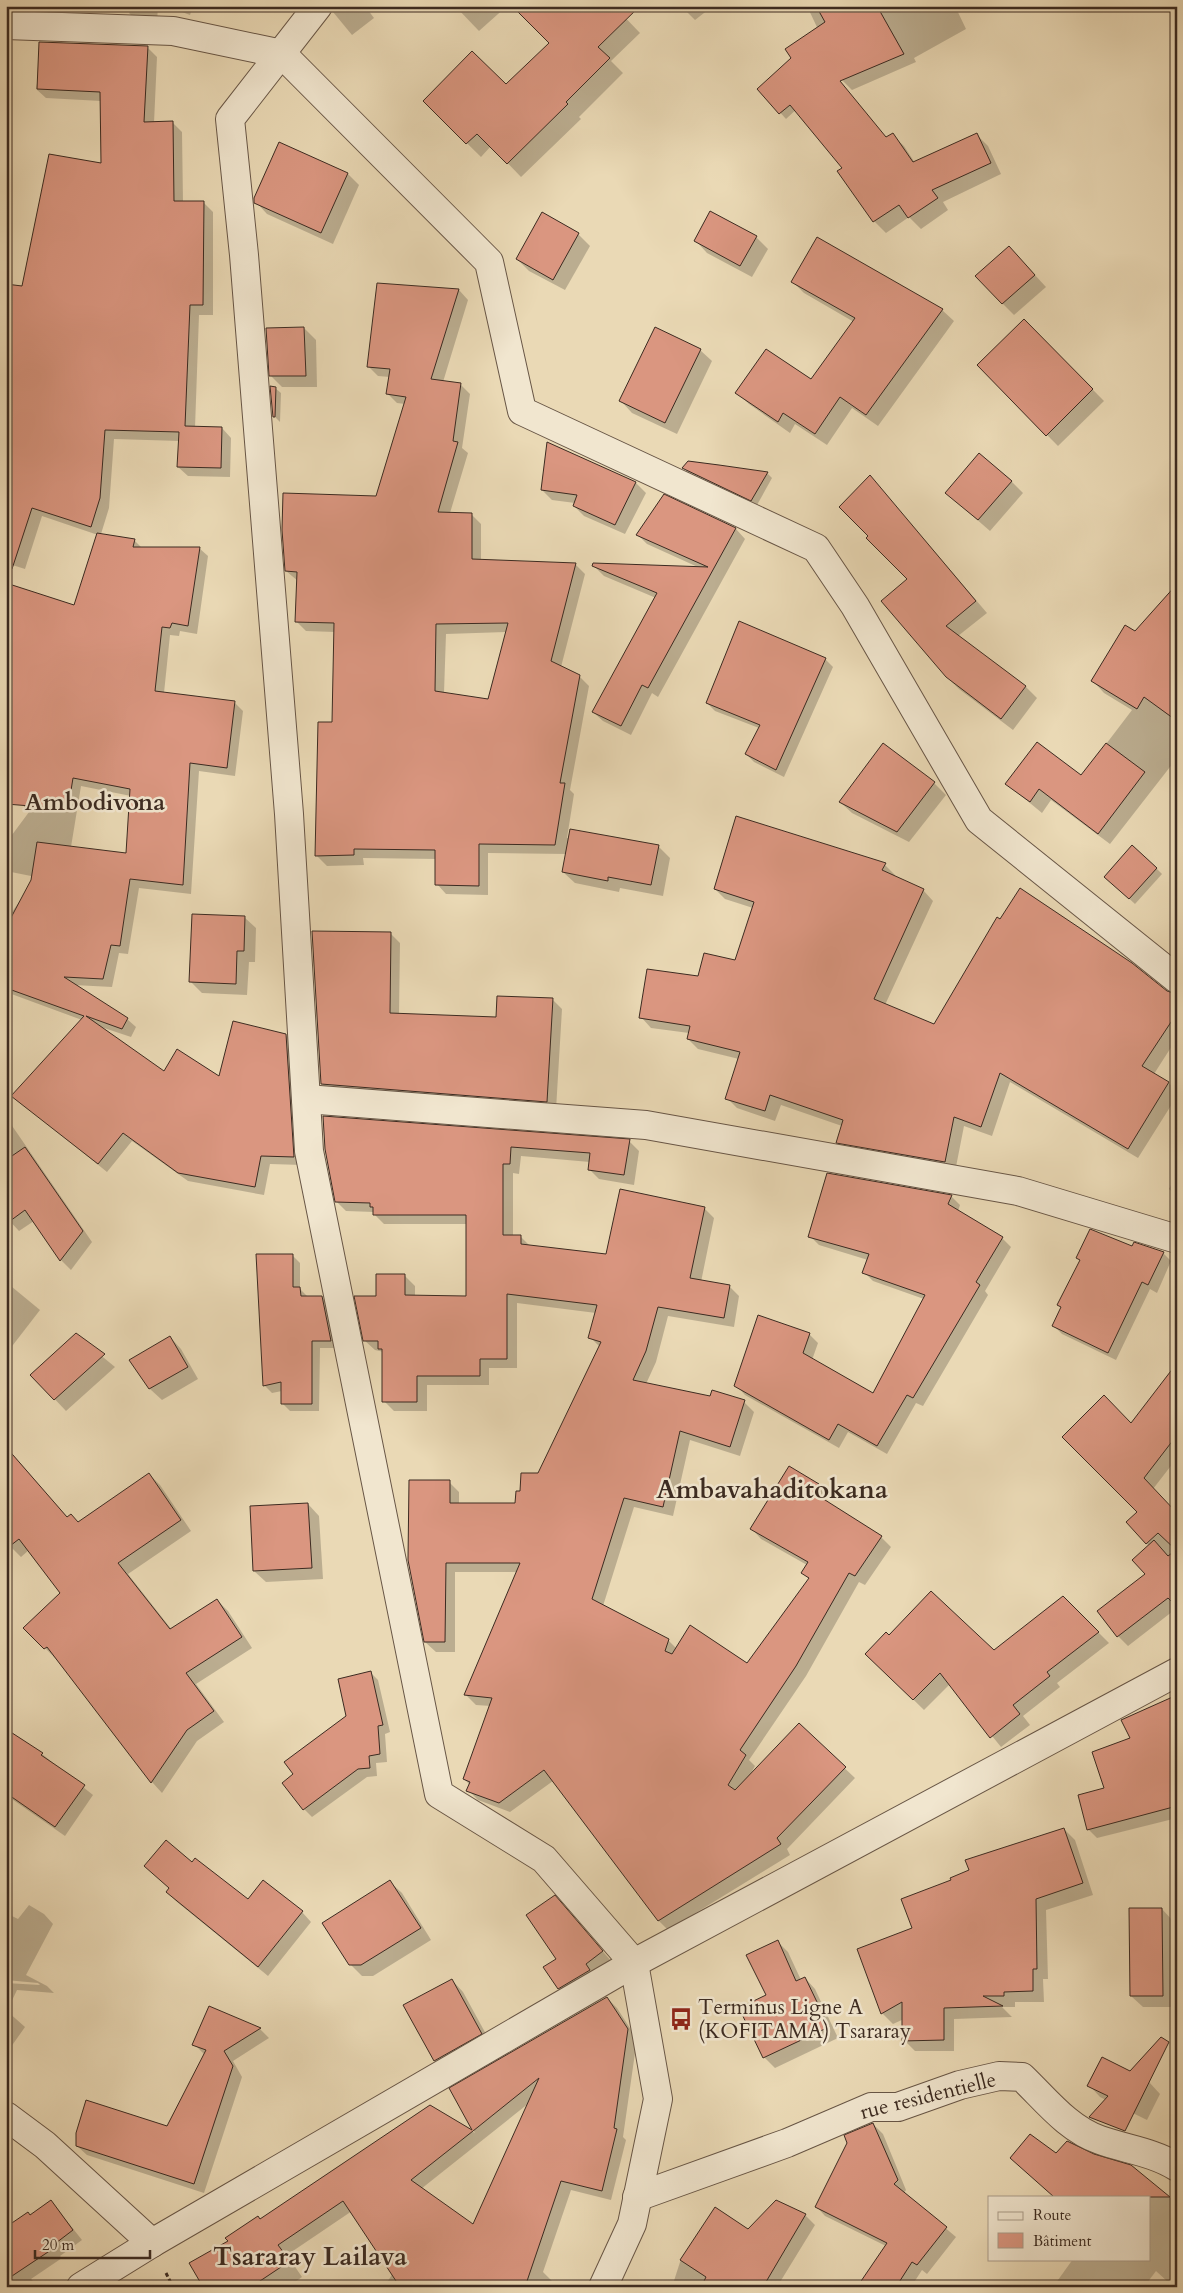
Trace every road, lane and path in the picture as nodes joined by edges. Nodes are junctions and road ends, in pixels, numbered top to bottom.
1 (318, 6) edge
2 (6, 25) edge
3 (282, 54) junction
4 (1177, 979) edge
5 (306, 1099) junction
6 (1177, 1239) edge
7 (1177, 1672) edge
8 (634, 1963) junction
9 (6, 2116) edge
10 (1177, 2166) edge
11 (637, 2197) junction
12 (152, 2243) junction
13 (81, 2287) edge
14 (603, 2287) edge

1 - 3 street
2 - 3 street
3 - 4 street
3 - 5 street
5 - 6 street
5 - 8 street
7 - 8 street
8 - 11 street
8 - 12 street
9 - 12 street
10 - 11 street, rue residentielle
11 - 14 street
12 - 13 street

